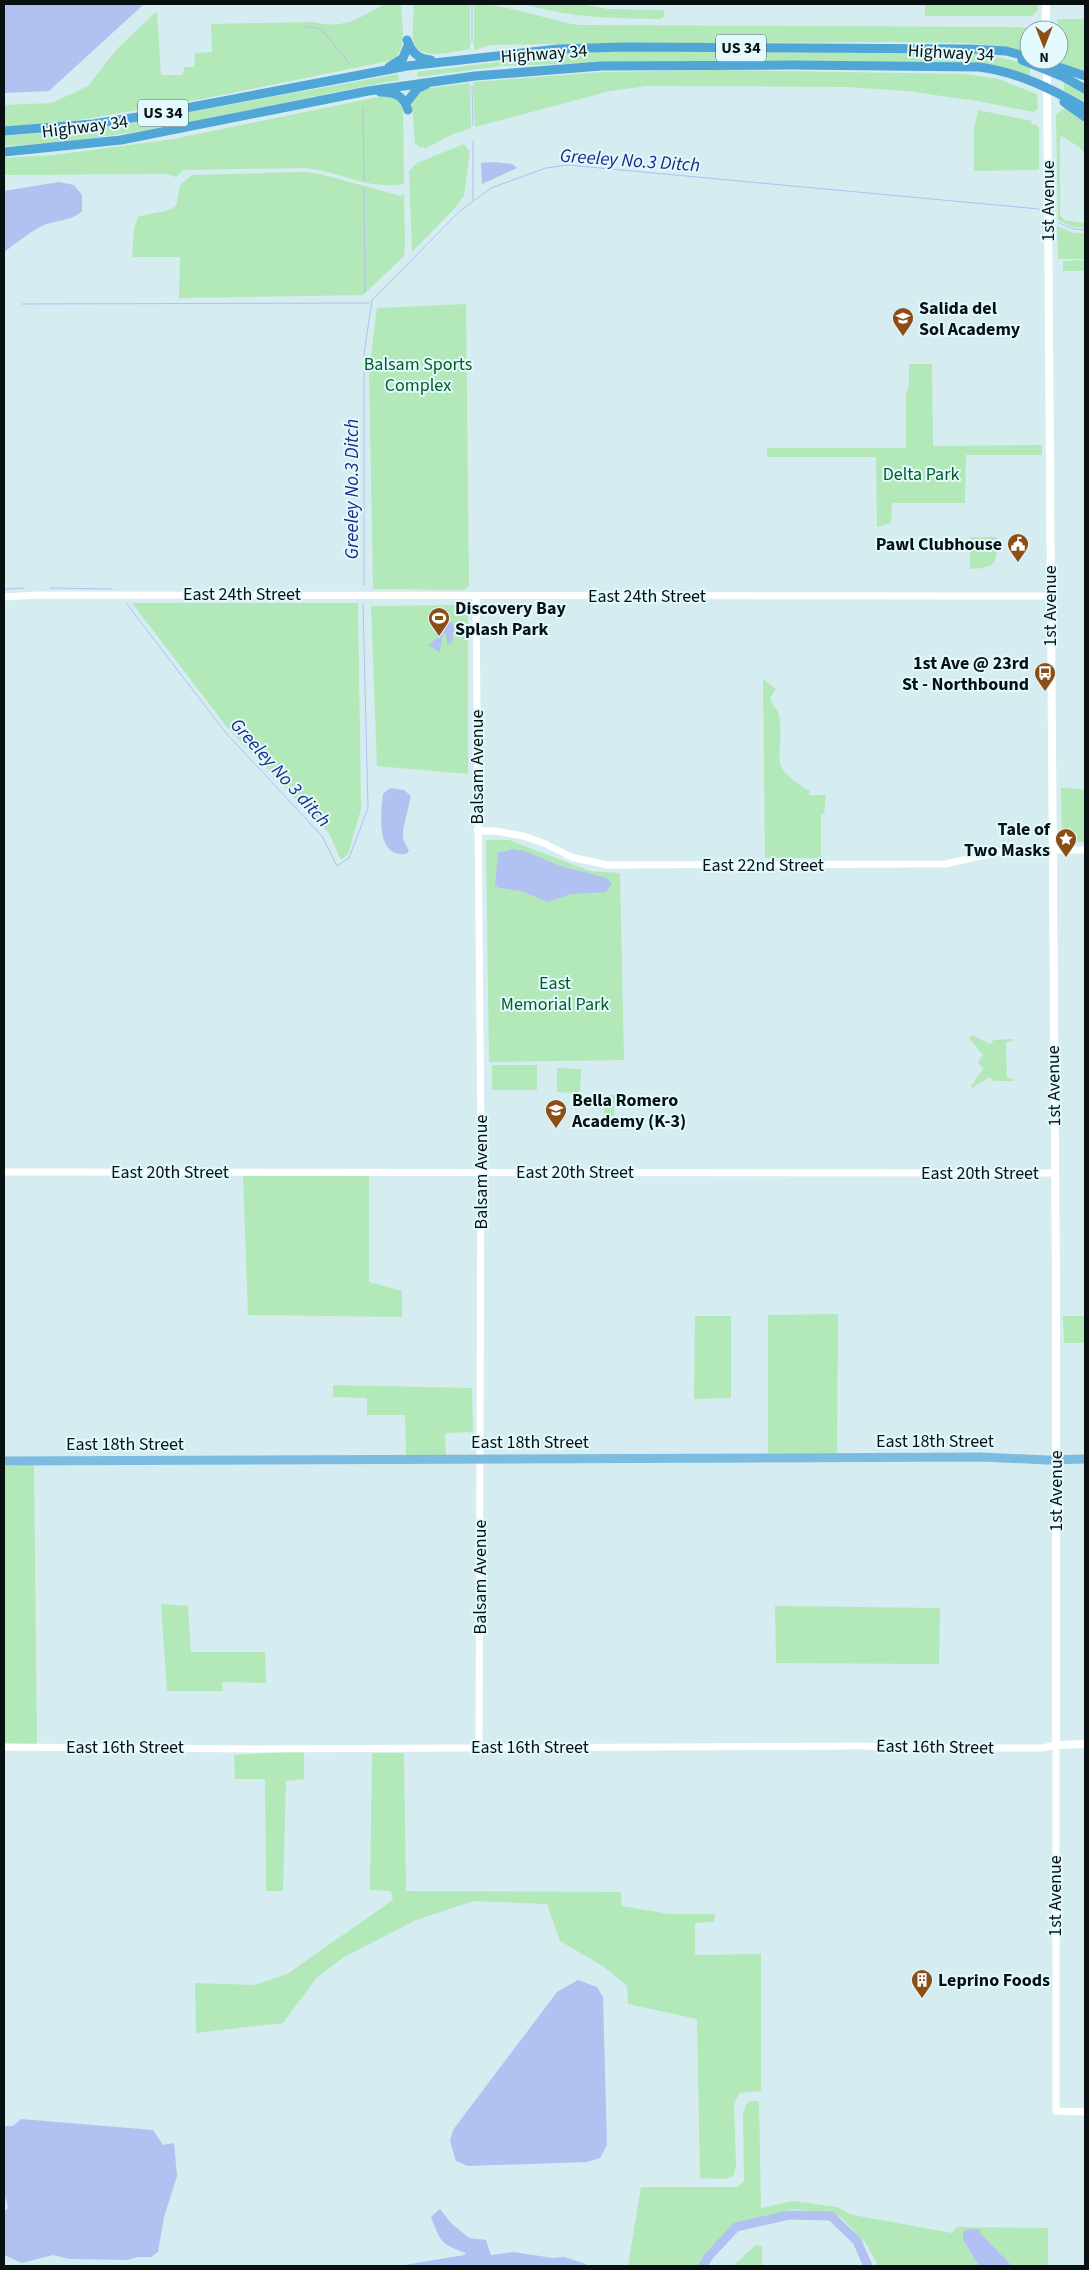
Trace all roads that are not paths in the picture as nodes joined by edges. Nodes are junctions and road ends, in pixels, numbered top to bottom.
1 (1046, 4) edge
2 (1046, 20) edge
3 (1019, 57) edge
4 (446, 61) junction
5 (383, 70) junction
6 (1047, 70) edge
7 (1058, 70) edge
8 (1063, 72) junction
9 (1085, 76) edge
10 (434, 81) junction
11 (1085, 89) edge
12 (368, 91) junction
13 (1063, 99) junction
14 (1085, 108) edge
15 (1085, 117) edge
16 (4, 131) edge
17 (4, 152) edge
18 (1050, 596) junction
19 (4, 597) edge
20 (476, 597) junction
21 (477, 831) junction
22 (1052, 849) junction
23 (1085, 850) edge
24 (4, 1172) edge
25 (481, 1172) junction
26 (1056, 1173) junction
27 (481, 1459) junction
28 (1085, 1459) edge
29 (1056, 1460) junction
30 (4, 1461) edge
31 (1056, 1744) junction
32 (1085, 1744) edge
33 (479, 1747) junction
34 (4, 1748) edge
35 (1085, 2112) edge

1 - 2 main road
3 - 4 highway, Highway 34 / US 34
4 - 5 highway, Highway 34 / US 34
4 - 5 highway
5 - 16 highway, Highway 34 / US 34
6 - 18 main road, 1st Avenue
7 - 8 highway
8 - 9 highway
8 - 11 highway
10 - 12 highway, Highway 34 / US 34
10 - 12 highway
10 - 13 highway, Highway 34 / US 34
12 - 17 highway, Highway 34 / US 34
13 - 14 highway
13 - 15 highway
18 - 20 street, East 24th Street
18 - 22 main road, 1st Avenue
19 - 20 street, East 24th Street
20 - 21 street, Balsam Avenue
21 - 22 street, East 22nd Street
21 - 25 street, Balsam Avenue
22 - 23 street, East 22nd Street
22 - 26 main road, 1st Avenue
24 - 25 street, East 20th Street
25 - 26 street, East 20th Street
25 - 27 street, Balsam Avenue
26 - 29 main road, 1st Avenue
27 - 29 main road, East 18th Street
27 - 30 main road, East 18th Street
27 - 33 street, Balsam Avenue
28 - 29 main road, East 18th Street
29 - 31 main road, 1st Avenue
31 - 32 main road
31 - 33 street, East 16th Street
31 - 35 street, 1st Avenue
33 - 34 street, East 16th Street

